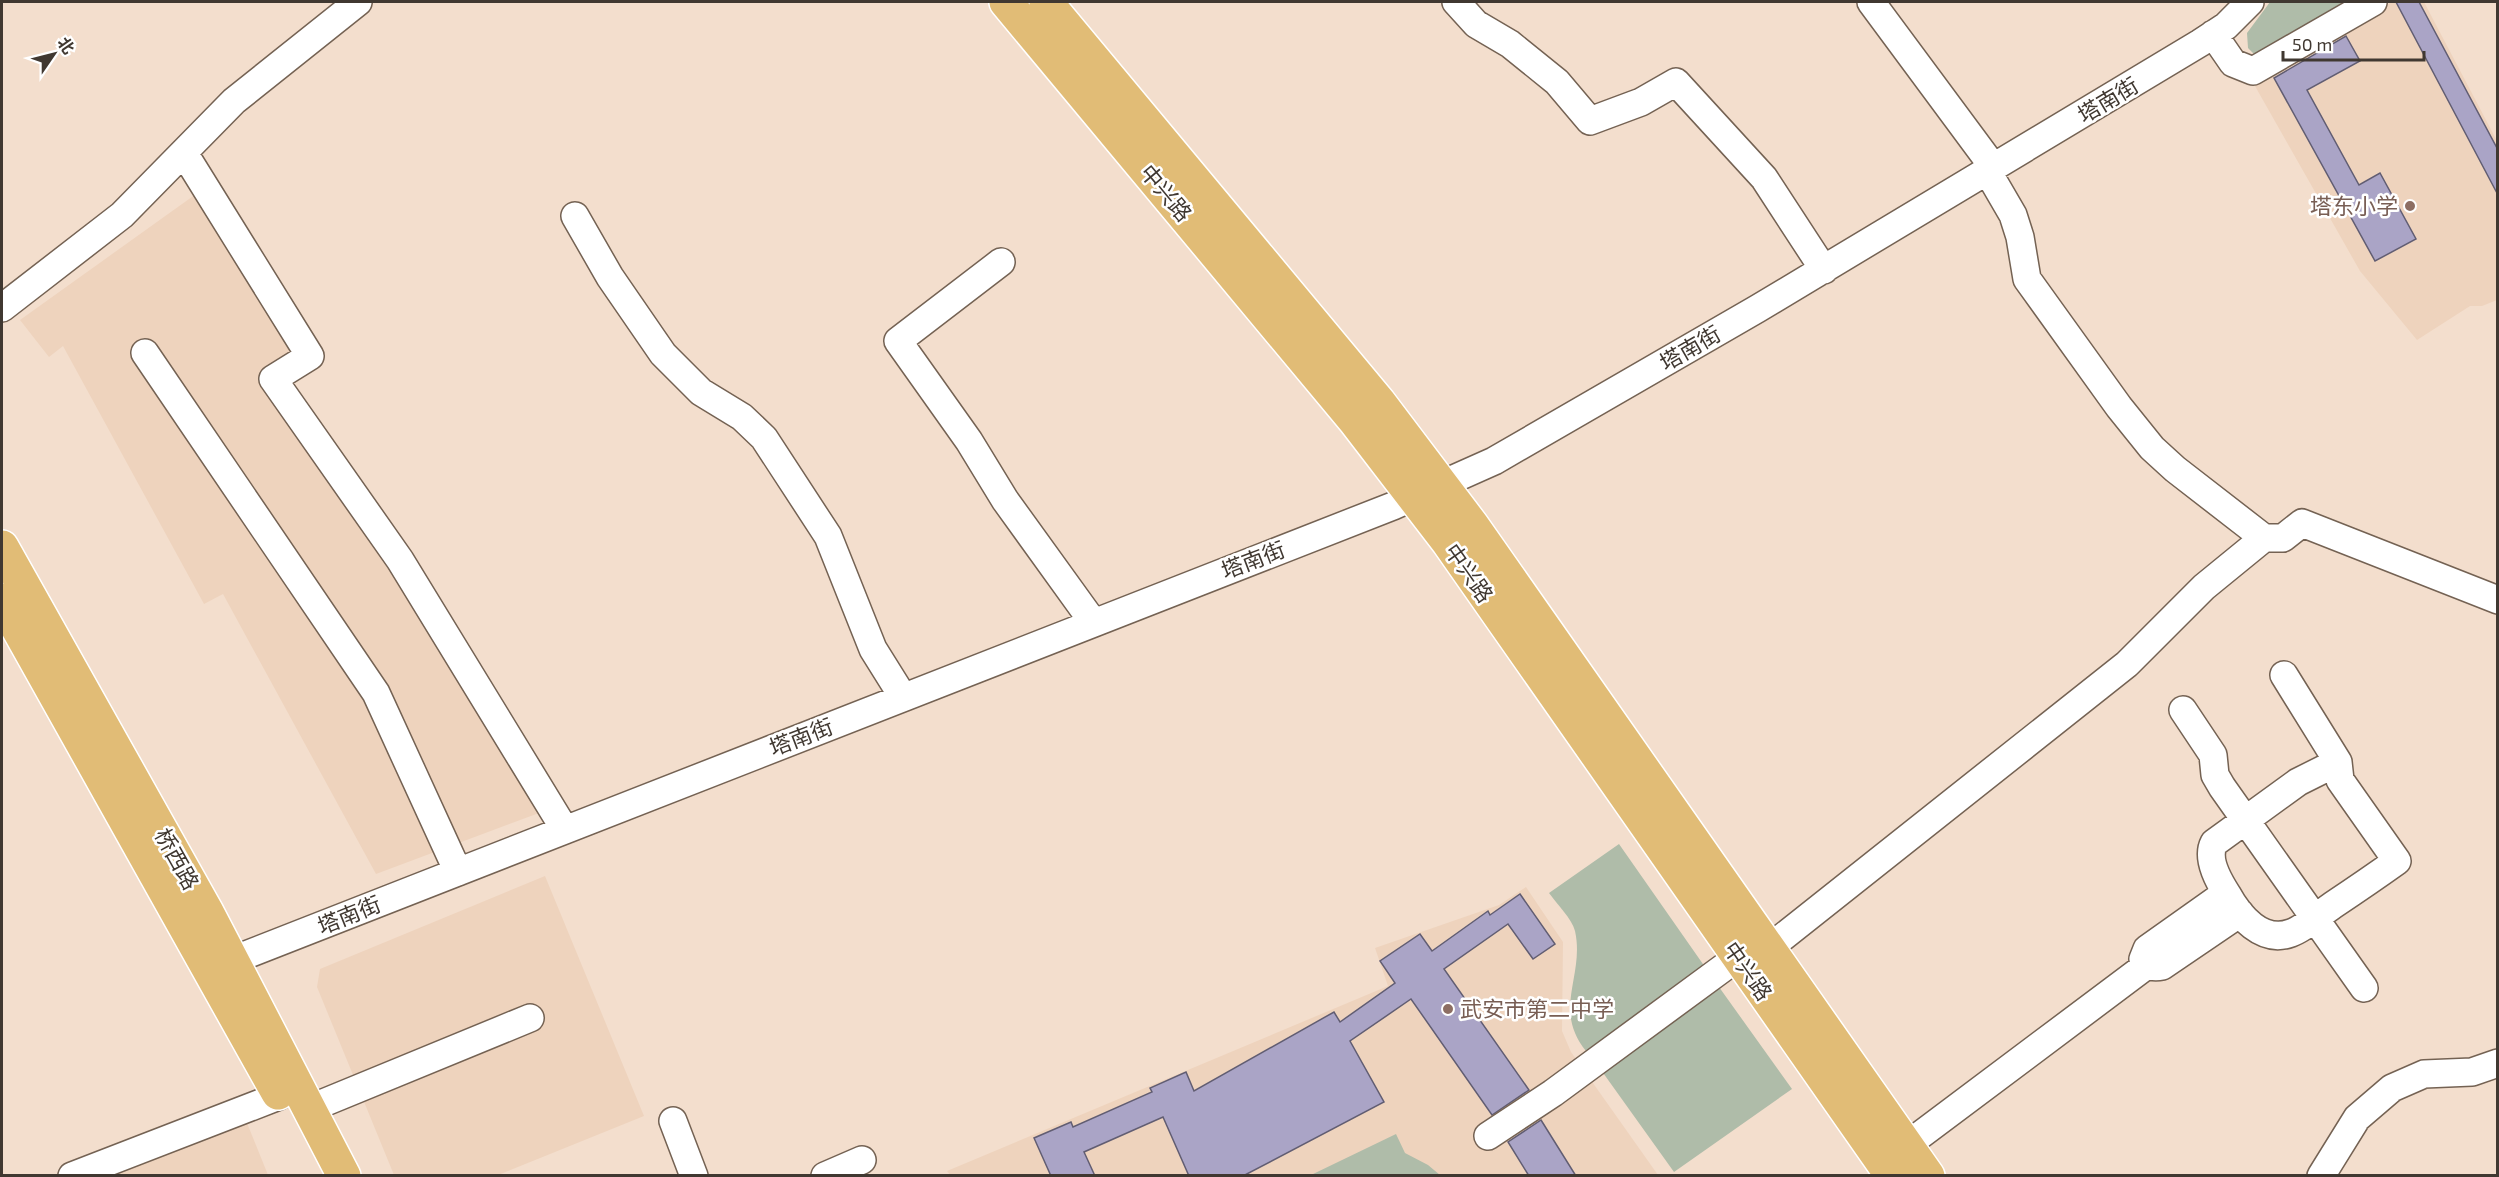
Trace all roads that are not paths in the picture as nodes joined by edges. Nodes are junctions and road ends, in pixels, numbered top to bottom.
1 (358, 2) edge
2 (1006, 2) edge
3 (1046, 2) edge
4 (1456, 2) edge
5 (1871, 2) edge
6 (2250, 2) edge
7 (2373, 2) edge
8 (2213, 34) junction
9 (184, 153) junction
10 (1991, 170) junction
11 (575, 216) dead end
12 (1001, 262) dead end
13 (1824, 270) junction
14 (2, 308) edge
15 (145, 353) dead end
16 (1428, 491) junction
17 (2264, 537) junction
18 (2, 547) edge
19 (2, 600) edge
20 (2498, 600) edge
21 (1093, 622) junction
22 (2284, 675) dead end
23 (903, 697) junction
24 (2183, 710) dead end
25 (2338, 762) junction
26 (2246, 820) junction
27 (565, 830) junction
28 (458, 872) junction
29 (2233, 903) junction
30 (2314, 918) junction
31 (1769, 948) junction
32 (1738, 957) junction
33 (233, 960) junction
34 (2364, 988) dead end
35 (530, 1018) dead end
36 (2498, 1063) edge
37 (279, 1096) junction
38 (311, 1108) junction
39 (673, 1121) dead end
40 (1488, 1136) dead end
41 (1907, 1145) junction
42 (861, 1160) dead end
43 (72, 1176) edge
44 (321, 1176) edge
45 (344, 1176) edge
46 (694, 1176) edge
47 (825, 1176) edge
48 (1892, 1176) edge
49 (1929, 1176) edge
50 (2321, 1176) edge

1 - 9 street
2 - 16 main road, 中兴路
3 - 16 main road, 中兴路
4 - 13 street
5 - 10 street
6 - 8 street, 塔南街
7 - 8 street
8 - 10 street, 塔南街
9 - 14 street
9 - 27 street
10 - 13 street, 塔南街
10 - 17 street
11 - 23 street
12 - 21 street
13 - 16 street, 塔南街
15 - 28 street
16 - 21 street, 塔南街
16 - 31 main road, 中兴路
16 - 32 main road, 中兴路
17 - 20 street
17 - 31 street
18 - 33 main road, 桥西路
19 - 37 main road, 桥西路
21 - 23 street, 塔南街
22 - 25 street
23 - 27 street, 塔南街
24 - 26 street
25 - 26 street
25 - 30 street
26 - 29 street
26 - 30 street
27 - 28 street, 塔南街
28 - 33 street, 塔南街
29 - 30 street
29 - 41 street
30 - 34 street
31 - 41 main road, 中兴路
32 - 40 street
32 - 48 main road, 中兴路
33 - 38 main road, 桥西路
35 - 38 street
36 - 50 street
37 - 43 street
37 - 44 main road, 桥西路
38 - 45 main road, 桥西路
39 - 46 street
41 - 49 main road, 中兴路
42 - 47 street

